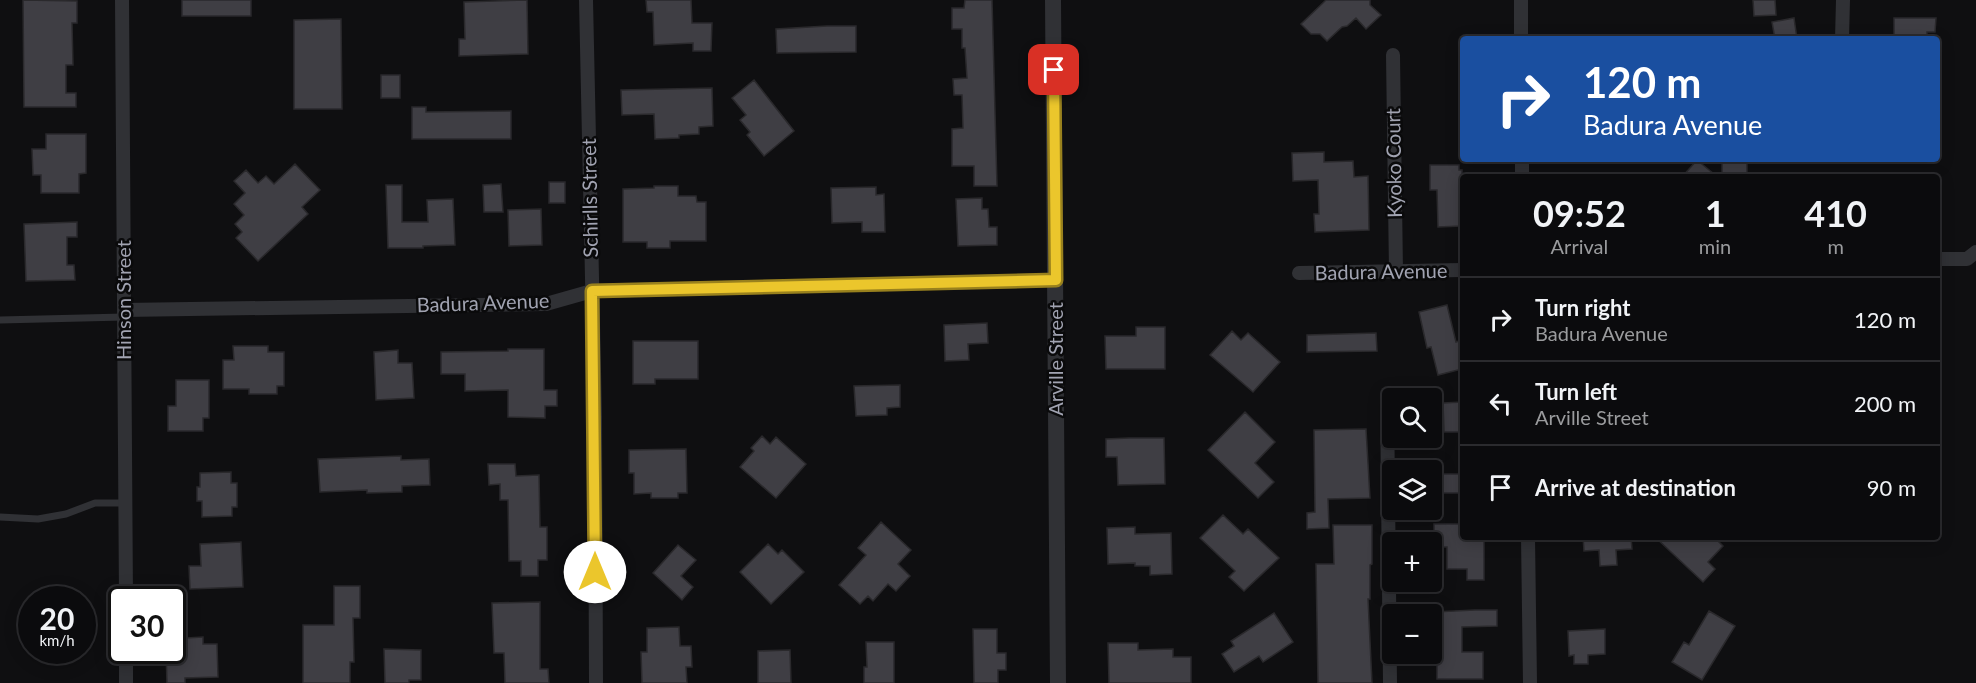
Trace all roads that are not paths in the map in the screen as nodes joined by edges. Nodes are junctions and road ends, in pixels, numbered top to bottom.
1 (122, 0) edge
2 (586, 0) edge
3 (1053, 0) edge
4 (1521, 0) edge
5 (1843, 0) edge
6 (1521, 36) edge
7 (1842, 36) edge
8 (1393, 55) dead end
9 (1976, 252) edge
10 (1940, 259) edge
11 (1460, 270) edge
12 (1396, 272) junction
13 (1299, 273) dead end
14 (1056, 280) junction
15 (592, 291) junction
16 (124, 314) junction
17 (0, 320) edge
18 (1388, 448) edge
19 (126, 503) junction
20 (0, 517) edge
21 (1528, 540) edge
22 (126, 586) edge
23 (126, 664) edge
24 (126, 683) edge
25 (596, 683) edge
26 (1058, 683) edge
27 (1390, 683) edge
28 (1530, 683) edge

1 - 16 street, Hinson Street
2 - 15 street, Schirlls Street
3 - 14 street, Arville Street
4 - 6 street
5 - 7 street
8 - 12 street, Kyoko Court
9 - 10 street
11 - 12 street, Badura Avenue
12 - 13 street, Badura Avenue
14 - 15 street, Badura Avenue
14 - 26 street, Arville Street
15 - 16 street, Badura Avenue
15 - 25 street, Schirlls Street
16 - 17 lane
16 - 19 street, Hinson Street
18 - 27 street
19 - 20 lane
19 - 22 street, Hinson Street
21 - 28 street
23 - 24 street

